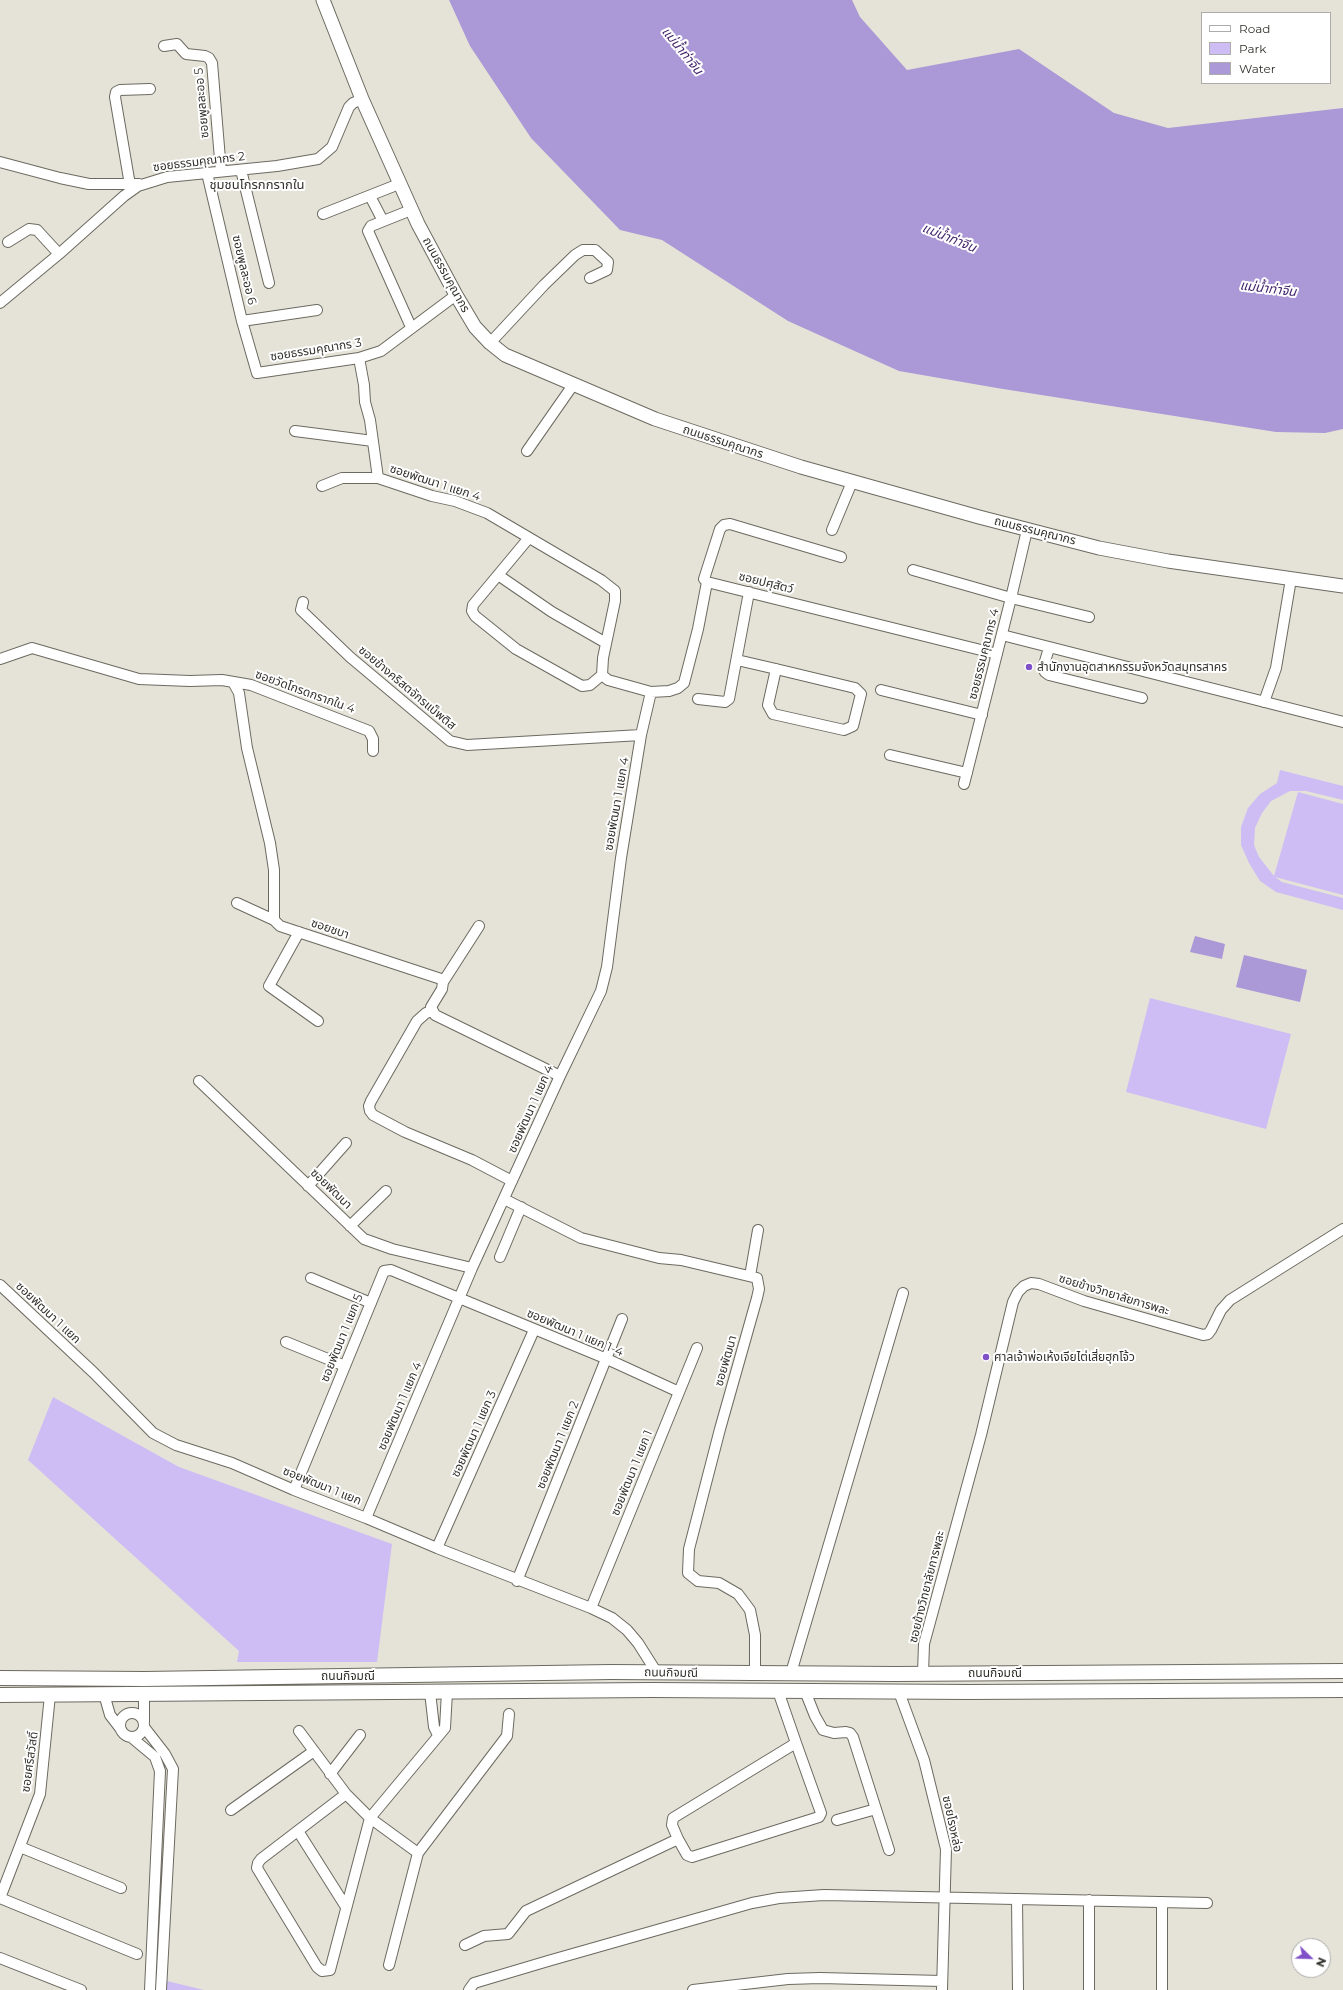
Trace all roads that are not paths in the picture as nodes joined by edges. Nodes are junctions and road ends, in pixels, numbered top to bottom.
1 (323, 0) edge
2 (164, 46) dead end
3 (150, 89) dead end
4 (362, 99) junction
5 (0, 162) edge
6 (241, 170) junction
7 (221, 172) junction
8 (207, 173) junction
9 (149, 182) junction
10 (400, 184) junction
11 (130, 185) junction
12 (370, 196) junction
13 (411, 210) junction
14 (323, 214) dead end
15 (383, 221) junction
16 (8, 242) dead end
17 (59, 254) junction
18 (590, 278) dead end
19 (269, 283) dead end
20 (456, 295) junction
21 (0, 302) edge
22 (317, 310) dead end
23 (242, 321) junction
24 (411, 327) junction
25 (490, 343) junction
26 (359, 358) junction
27 (257, 373) joint
28 (573, 385) junction
29 (295, 431) dead end
30 (373, 441) junction
31 (527, 451) dead end
32 (378, 478) junction
33 (852, 482) junction
34 (322, 486) dead end
35 (832, 530) dead end
36 (1027, 530) junction
37 (528, 539) junction
38 (841, 557) dead end
39 (912, 570) dead end
40 (498, 575) junction
41 (1290, 579) junction
42 (707, 582) junction
43 (1343, 586) edge
44 (749, 592) junction
45 (1011, 598) junction
46 (303, 602) dead end
47 (1089, 617) dead end
48 (1002, 635) junction
49 (606, 643) junction
50 (1049, 648) junction
51 (997, 654) junction
52 (0, 659) edge
53 (737, 660) junction
54 (776, 669) junction
55 (602, 675) junction
56 (234, 682) junction
57 (881, 690) dead end
58 (651, 692) junction
59 (1142, 698) dead end
60 (698, 699) dead end
61 (1264, 702) junction
62 (982, 715) junction
63 (1343, 722) edge
64 (642, 735) junction
65 (373, 751) dead end
66 (890, 755) dead end
67 (967, 773) junction
68 (964, 784) dead end
69 (237, 903) dead end
70 (274, 920) junction
71 (479, 926) dead end
72 (299, 932) junction
73 (443, 982) junction
74 (432, 1011) junction
75 (318, 1021) dead end
76 (560, 1076) junction
77 (199, 1081) dead end
78 (346, 1143) dead end
79 (512, 1181) junction
80 (308, 1186) junction
81 (386, 1191) dead end
82 (504, 1199) junction
83 (521, 1208) junction
84 (350, 1226) junction
85 (1343, 1229) edge
86 (758, 1230) dead end
87 (500, 1257) dead end
88 (472, 1268) junction
89 (750, 1276) junction
90 (311, 1278) dead end
91 (0, 1284) edge
92 (903, 1293) dead end
93 (459, 1298) junction
94 (371, 1303) junction
95 (622, 1319) dead end
96 (534, 1330) junction
97 (286, 1342) dead end
98 (697, 1348) dead end
99 (607, 1359) junction
100 (345, 1366) junction
101 (679, 1392) junction
102 (294, 1490) junction
103 (366, 1518) junction
104 (437, 1548) junction
105 (517, 1580) junction
106 (590, 1608) junction
107 (923, 1666) junction
108 (1343, 1671) edge
109 (657, 1673) junction
110 (791, 1673) junction
111 (755, 1674) junction
112 (0, 1678) edge
113 (1343, 1690) edge
114 (778, 1691) junction
115 (804, 1691) junction
116 (430, 1692) junction
117 (447, 1692) junction
118 (899, 1692) junction
119 (104, 1694) junction
120 (144, 1694) junction
121 (0, 1695) edge
122 (50, 1695) junction
123 (508, 1714) dead end
124 (144, 1725) junction
125 (120, 1728) junction
126 (299, 1731) dead end
127 (360, 1735) dead end
128 (438, 1735) junction
129 (131, 1737) junction
130 (796, 1743) junction
131 (314, 1751) junction
132 (330, 1774) junction
133 (346, 1794) junction
134 (876, 1809) junction
135 (231, 1810) dead end
136 (370, 1818) junction
137 (837, 1820) dead end
138 (298, 1831) junction
139 (678, 1839) junction
140 (20, 1846) junction
141 (157, 1847) junction
142 (168, 1847) junction
143 (889, 1850) dead end
144 (418, 1853) junction
145 (120, 1888) dead end
146 (0, 1898) edge
147 (946, 1899) junction
148 (1017, 1899) junction
149 (1089, 1900) junction
150 (1162, 1902) junction
151 (1206, 1903) dead end
152 (346, 1908) junction
153 (153, 1935) junction
154 (164, 1936) junction
155 (465, 1945) dead end
156 (137, 1954) dead end
157 (0, 1958) edge
158 (389, 1965) dead end
159 (942, 1986) edge
160 (81, 1990) edge
161 (150, 1990) edge
162 (160, 1990) edge
163 (469, 1990) edge
164 (693, 1990) edge
165 (1018, 1990) edge
166 (1089, 1990) edge
167 (1162, 1990) edge

1 - 4 street, ถนนธรรมคุณากร
2 - 7 street, ซอยพูลละออ 5
3 - 11 street
4 - 6 street, ซอยธรรมคุณากร 2
4 - 10 street, ถนนธรรมคุณากร
5 - 11 street
6 - 7 street, ซอยธรรมคุณากร 2
6 - 19 street
7 - 8 street, ซอยธรรมคุณากร 2
8 - 9 street, ซอยธรรมคุณากร 2
8 - 23 street, ซอยพูลละออ 6
9 - 11 street
9 - 17 street, ซอยธรรมคุณากร 2
10 - 12 street
10 - 13 street, ถนนธรรมคุณากร
12 - 14 street
12 - 15 street
13 - 15 street
13 - 20 street, ถนนธรรมคุณากร
15 - 24 street
16 - 17 street
17 - 21 street, ซอยธรรมคุณากร 2
18 - 25 street
20 - 24 street, ซอยธรรมคุณากร 3
20 - 25 street, ถนนธรรมคุณากร
22 - 23 street
23 - 27 street, ซอยพูลละออ 6
24 - 26 street, ซอยธรรมคุณากร 3
25 - 28 street, ถนนธรรมคุณากร
26 - 27 street, ซอยธรรมคุณากร 3
26 - 30 street, ซอยพัฒนา 1 แยก 4
28 - 31 street
28 - 33 street, ถนนธรรมคุณากร
29 - 30 street
30 - 32 street, ซอยพัฒนา 1 แยก 4
32 - 34 street
32 - 37 street, ซอยพัฒนา 1 แยก 4
33 - 35 street
33 - 36 street, ถนนธรรมคุณากร
36 - 41 street, ถนนธรรมคุณากร
36 - 45 street, ซอยธรรมคุณากร 4
37 - 40 street
37 - 49 street, ซอยพัฒนา 1 แยก 4
38 - 42 street
39 - 45 street
40 - 49 street
40 - 55 street
41 - 43 street, ถนนธรรมคุณากร
41 - 61 street
42 - 44 street, ซอยปศุสัตว์
42 - 58 street
44 - 51 street, ซอยปศุสัตว์
44 - 53 street
45 - 47 street
45 - 48 street, ซอยธรรมคุณากร 4
46 - 64 street, ซอยข้างคริสตจักรแบ็พติส
48 - 50 street
48 - 51 street, ซอยธรรมคุณากร 4
49 - 55 street, ซอยพัฒนา 1 แยก 4
50 - 59 street
50 - 61 street
51 - 62 street, ซอยธรรมคุณากร 4
52 - 56 street, ซอยวัดโกรดกรากใน 4
53 - 54 street
53 - 60 street
54 - 54 street
55 - 58 street
56 - 65 street, ซอยวัดโกรดกรากใน 4
56 - 70 street
57 - 62 street
58 - 64 street, ซอยพัฒนา 1 แยก 4
61 - 63 street
62 - 67 street, ซอยธรรมคุณากร 4
64 - 76 street, ซอยพัฒนา 1 แยก 4
66 - 67 street
67 - 68 street, ซอยธรรมคุณากร 4
69 - 70 street, ซอยชบา
70 - 72 street, ซอยชบา
71 - 73 street
72 - 73 street, ซอยชบา
72 - 75 street
73 - 74 street
74 - 76 street
74 - 79 street
76 - 79 street, ซอยพัฒนา 1 แยก 4
77 - 80 street, ซอยพัฒนา
78 - 80 street
79 - 82 street, ซอยพัฒนา 1 แยก 4
80 - 84 street, ซอยพัฒนา
81 - 84 street
82 - 83 street
82 - 88 street, ซอยพัฒนา 1 แยก 4
83 - 87 street
83 - 89 street
84 - 88 street, ซอยพัฒนา
85 - 107 street, ซอยข้างวิทยาลัยการพละ
86 - 89 street
88 - 93 street, ซอยพัฒนา 1 แยก 4
89 - 111 street, ซอยพัฒนา
90 - 94 street
91 - 102 street, ซอยพัฒนา 1 แยก
92 - 110 street
93 - 94 street, ซอยพัฒนา 1 แยก 5
93 - 96 street, ซอยพัฒนา 1 แยก 1-4
93 - 103 street, ซอยพัฒนา 1 แยก 4
94 - 100 street, ซอยพัฒนา 1 แยก 5
95 - 99 street, ซอยพัฒนา 1 แยก 2
96 - 99 street, ซอยพัฒนา 1 แยก 1-4
96 - 104 street, ซอยพัฒนา 1 แยก 3
97 - 100 street
98 - 101 street, ซอยพัฒนา 1 แยก 1
99 - 101 street, ซอยพัฒนา 1 แยก 1-4
99 - 105 street, ซอยพัฒนา 1 แยก 2
100 - 102 street, ซอยพัฒนา 1 แยก 5
101 - 106 street, ซอยพัฒนา 1 แยก 1
102 - 103 street, ซอยพัฒนา 1 แยก
103 - 104 street, ซอยพัฒนา 1 แยก
104 - 105 street, ซอยพัฒนา 1 แยก
105 - 106 street, ซอยพัฒนา 1 แยก
106 - 109 street, ซอยพัฒนา 1 แยก
107 - 108 main road, ถนนกิจมณี
107 - 110 main road, ถนนกิจมณี
109 - 111 main road, ถนนกิจมณี
109 - 112 main road, ถนนกิจมณี
110 - 111 main road, ถนนกิจมณี
113 - 118 main road, ถนนกิจมณี
114 - 115 main road, ถนนกิจมณี
114 - 117 main road, ถนนกิจมณี
114 - 130 street
115 - 118 main road, ถนนกิจมณี
115 - 134 street
116 - 117 main road, ถนนกิจมณี
116 - 120 main road, ถนนกิจมณี
116 - 128 street
117 - 128 street
118 - 147 street, ซอยโรงหล่อ
119 - 120 main road, ถนนกิจมณี
119 - 122 main road, ถนนกิจมณี
119 - 125 street
120 - 124 street
121 - 122 main road, ถนนกิจมณี
122 - 140 street, ซอยศรีสวัสดิ์
123 - 144 street
124 - 125 street
124 - 129 street
124 - 142 street
125 - 129 street
126 - 131 street
127 - 132 street
128 - 136 street
129 - 141 street
130 - 139 street
130 - 139 street
131 - 132 street
131 - 135 street
132 - 133 street
133 - 136 street
133 - 138 street
134 - 137 street
134 - 143 street
136 - 144 street
136 - 152 street
138 - 152 street
138 - 152 street
139 - 155 street
140 - 145 street
140 - 146 street, ซอยศรีสวัสดิ์
141 - 142 street
141 - 153 street
142 - 154 street
144 - 158 street
146 - 156 street
147 - 148 street
147 - 159 street, ซอยโรงหล่อ
147 - 163 street
148 - 149 street
148 - 165 street
149 - 150 street
149 - 166 street
150 - 151 street
150 - 167 street
153 - 154 street
153 - 161 street
154 - 162 street
157 - 160 street
159 - 164 street

